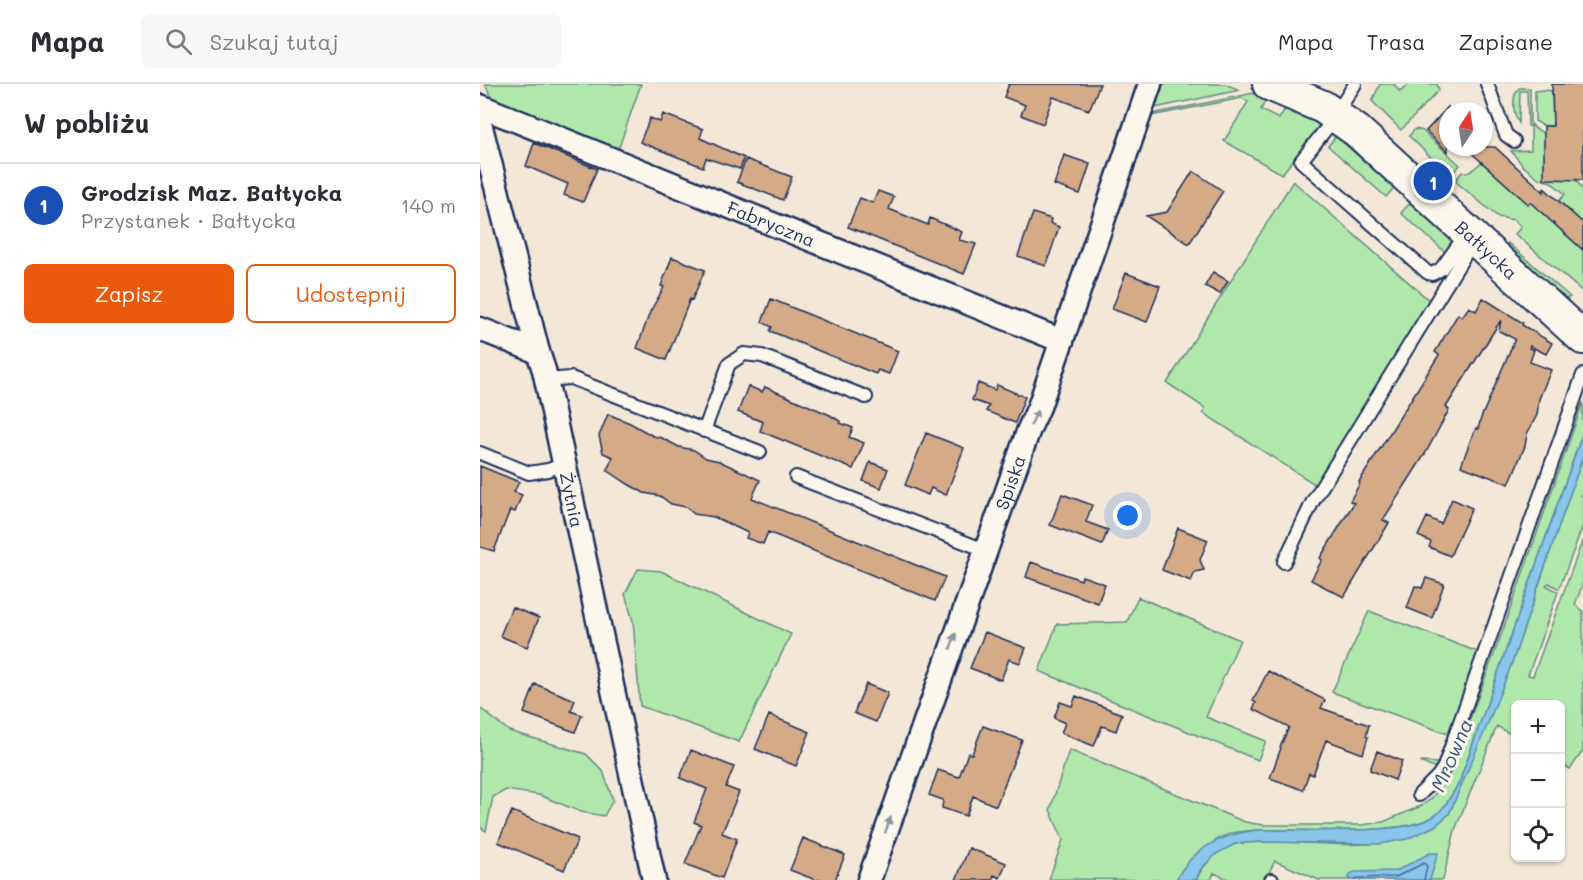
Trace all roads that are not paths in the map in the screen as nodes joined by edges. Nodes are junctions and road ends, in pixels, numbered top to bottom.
1 (1150, 84) edge
2 (1269, 84) edge
3 (1355, 84) edge
4 (1487, 84) edge
5 (480, 106) edge
6 (1336, 114) junction
7 (480, 123) edge
8 (1515, 141) dead end
9 (1471, 236) junction
10 (480, 329) edge
11 (1583, 338) edge
12 (1062, 341) junction
13 (538, 352) junction
14 (1583, 375) edge
15 (546, 380) junction
16 (866, 397) dead end
17 (704, 431) junction
18 (760, 452) dead end
19 (480, 453) edge
20 (564, 465) junction
21 (796, 477) dead end
22 (985, 550) junction
23 (1284, 562) dead end
24 (1419, 795) dead end
25 (654, 880) edge
26 (869, 880) edge

1 - 12 street, Spiska
2 - 6 street, Bałtycka
3 - 6 lane
4 - 8 lane
5 - 12 street, Fabryczna
6 - 9 street, Bałtycka
6 - 9 lane
7 - 13 street, Żytnia
9 - 11 street, Bałtycka
9 - 23 lane
10 - 13 street
22 -> 12 street, Spiska
13 - 15 street, Żytnia
14 - 24 lane
15 - 17 lane
15 - 20 street, Żytnia
16 - 17 lane
17 - 18 lane
19 - 20 lane
20 - 25 street, Żytnia
21 - 22 lane
26 -> 22 street, Spiska

